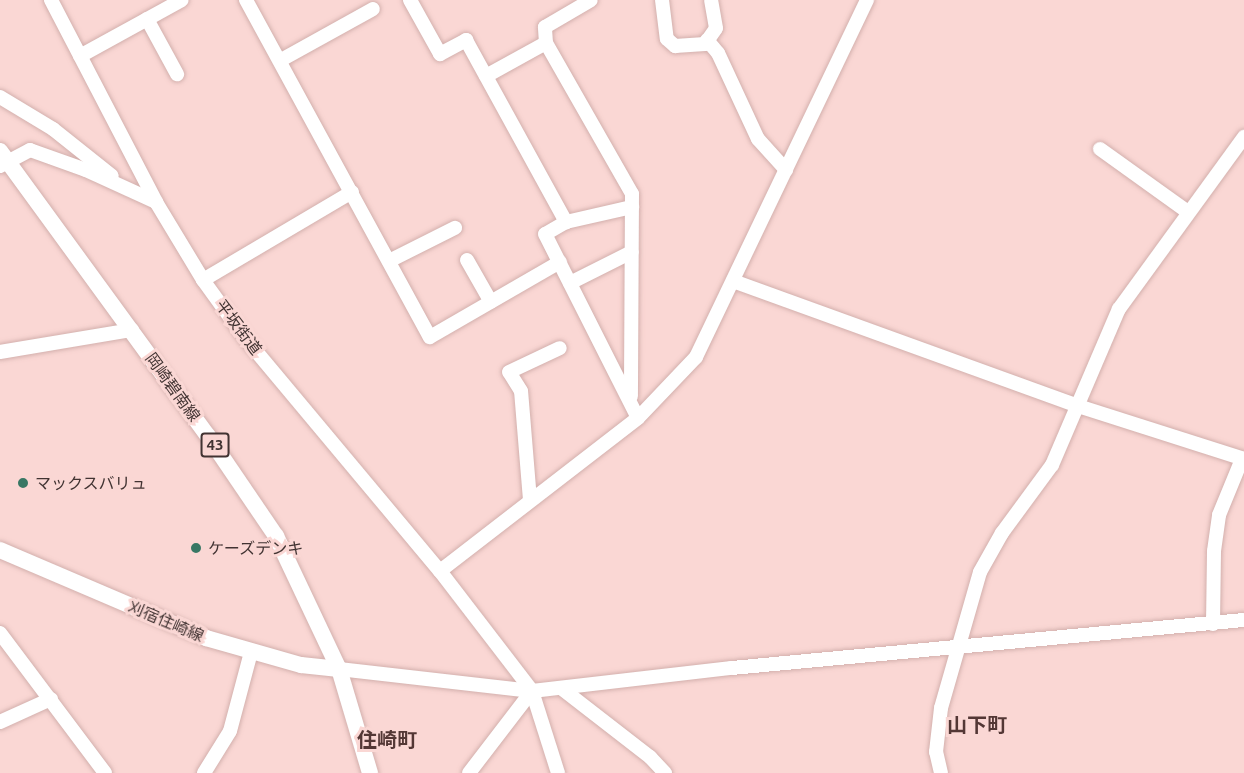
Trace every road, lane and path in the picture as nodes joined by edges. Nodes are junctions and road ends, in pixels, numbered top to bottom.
1 (51, 0) edge
2 (182, 0) edge
3 (246, 0) edge
4 (410, 0) edge
5 (591, 0) edge
6 (662, 0) edge
7 (711, 0) edge
8 (867, 0) edge
9 (374, 9) dead end
10 (147, 19) junction
11 (707, 40) junction
12 (546, 43) junction
13 (80, 56) junction
14 (281, 60) junction
15 (177, 74) dead end
16 (486, 76) junction
17 (0, 97) edge
18 (1244, 137) edge
19 (1100, 149) dead end
20 (2, 159) edge
21 (786, 170) junction
22 (352, 192) junction
23 (134, 194) junction
24 (156, 202) junction
25 (632, 207) junction
26 (1188, 212) junction
27 (566, 222) junction
28 (456, 228) dead end
29 (632, 252) junction
30 (467, 260) dead end
31 (389, 261) junction
32 (560, 262) junction
33 (204, 280) junction
34 (733, 282) junction
35 (570, 283) junction
36 (490, 302) junction
37 (132, 330) junction
38 (560, 348) dead end
39 (0, 352) edge
40 (631, 399) junction
41 (1078, 406) junction
42 (638, 418) junction
43 (1243, 459) edge
44 (530, 500) junction
45 (0, 550) edge
46 (440, 571) junction
47 (1244, 620) edge
48 (1213, 624) junction
49 (0, 633) edge
50 (959, 649) junction
51 (251, 652) junction
52 (339, 669) junction
53 (561, 688) junction
54 (532, 691) junction
55 (51, 699) junction
56 (0, 722) edge
57 (105, 773) edge
58 (204, 773) edge
59 (370, 773) edge
60 (469, 773) edge
61 (558, 773) edge
62 (665, 773) edge
63 (940, 773) edge

1 - 13 street, 平坂街道
2 - 10 street
3 - 14 street
4 - 16 street
5 - 12 street
6 - 11 street
7 - 11 street
8 - 21 street
9 - 14 street
10 - 13 street
10 - 15 street
11 - 21 street
12 - 16 street
12 - 25 street
13 - 24 street, 平坂街道
14 - 22 street
16 - 27 street
17 - 23 street
18 - 26 street
19 - 26 street
20 - 23 street
20 - 37 main road, 岡崎碧南線 / 43
21 - 34 street
22 - 31 street
22 - 33 street
23 - 24 street
24 - 33 street, 平坂街道
25 - 27 street
25 - 29 street
26 - 41 street
27 - 32 street
28 - 31 street
29 - 35 street
29 - 40 street
30 - 36 street
31 - 36 street
32 - 35 street
32 - 36 street
33 - 46 street, 平坂街道
34 - 41 street
34 - 42 street
35 - 40 street
37 - 39 street
37 - 52 main road, 岡崎碧南線 / 43
38 - 44 street
40 - 42 street
41 - 43 street
41 - 50 street
42 - 44 street
43 - 48 street
44 - 46 street
45 - 51 main road, 刈宿住崎線
46 - 54 street, 平坂街道
47 - 48 street
48 - 50 street
49 - 55 street
50 - 53 street
50 - 63 street
51 - 52 main road, 刈宿住崎線
51 - 58 street
52 - 54 street
52 - 59 main road, 岡崎碧南線 / 43
53 - 54 street
53 - 62 street
54 - 60 street
54 - 61 street
55 - 56 street
55 - 57 street

